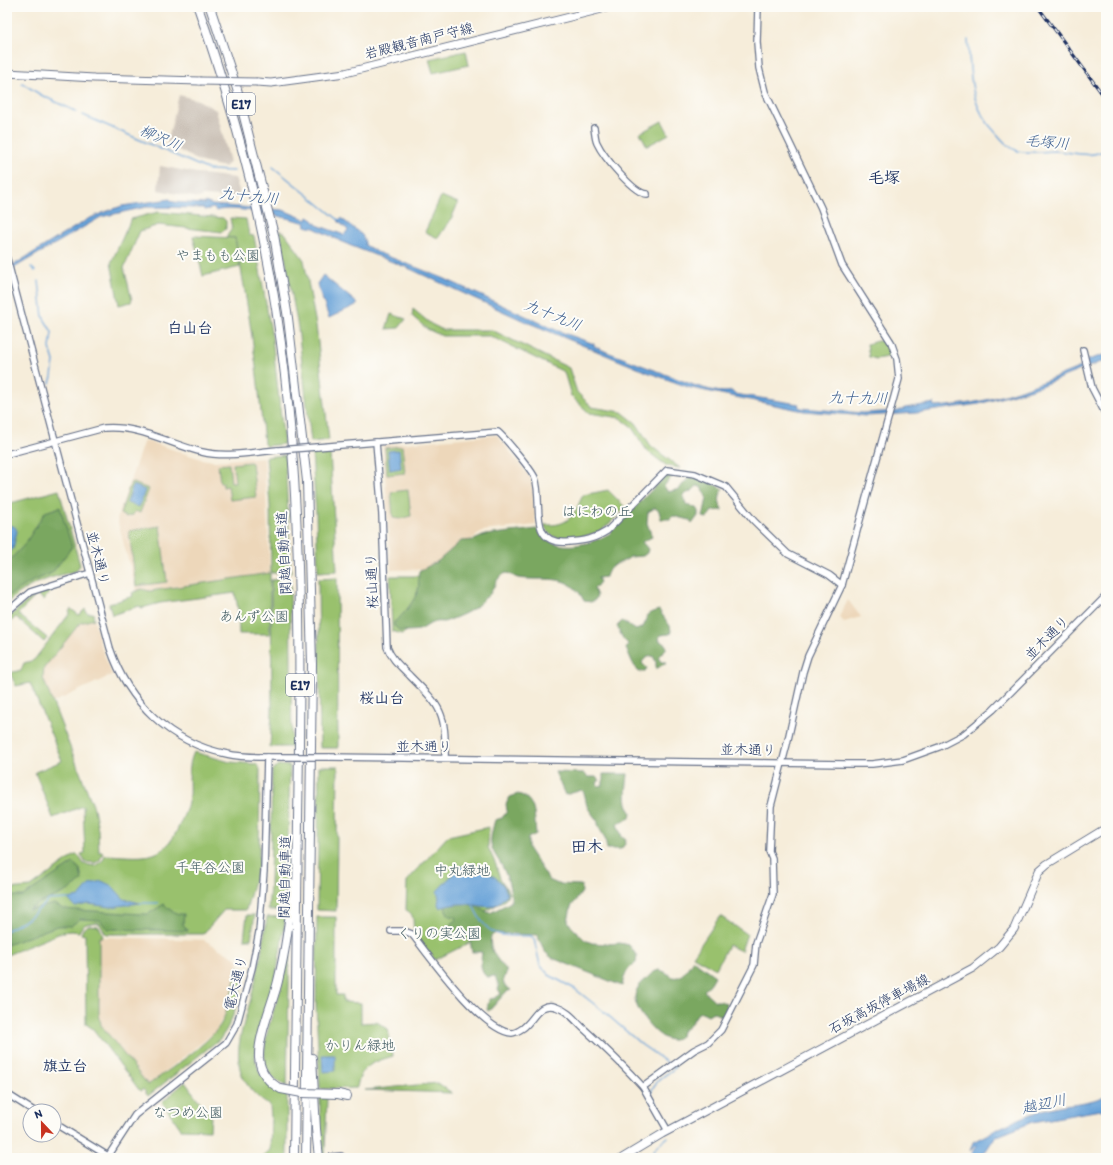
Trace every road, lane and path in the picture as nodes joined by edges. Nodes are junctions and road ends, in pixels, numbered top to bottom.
1 (198, 7) edge
2 (210, 7) edge
3 (610, 7) edge
4 (758, 7) edge
5 (7, 73) edge
6 (594, 128) dead end
7 (647, 194) dead end
8 (7, 260) edge
9 (1083, 351) dead end
10 (1106, 416) edge
11 (55, 442) junction
12 (376, 442) junction
13 (7, 454) edge
14 (90, 573) junction
15 (842, 585) junction
16 (1106, 596) edge
17 (7, 612) edge
18 (267, 757) junction
19 (445, 758) junction
20 (782, 762) junction
21 (298, 818) junction
22 (1106, 828) edge
23 (390, 931) dead end
24 (309, 981) junction
25 (643, 1087) junction
26 (7, 1094) edge
27 (347, 1096) dead end
28 (22, 1103) edge
29 (62, 1128) edge
30 (668, 1131) junction
31 (107, 1157) edge
32 (341, 1157) dead end
33 (294, 1158) edge
34 (306, 1158) edge
35 (319, 1158) edge
36 (332, 1158) edge
37 (622, 1158) edge

1 - 21 highway, 関越自動車道 / E17
2 - 24 highway, 関越自動車道 / E17
3 - 5 main road, 岩殿観音南戸守線, bridge
4 - 15 street
6 - 7 street
8 - 11 street, 並木通り
9 - 10 street
11 - 12 street, bridge
11 - 13 street
11 - 14 street, 並木通り
12 - 15 street
12 - 19 street, 桜山通り
14 - 17 street
14 - 18 street, 並木通り
15 - 20 street
16 - 20 street, 並木通り
18 - 19 street, 並木通り, bridge
18 - 31 street, 電大通り
19 - 20 street, 並木通り
20 - 25 street
21 - 27 highway, bridge
21 - 33 highway, 関越自動車道 / E17
22 - 30 main road, 石坂高坂停車場線
23 - 25 street
24 - 34 highway, 関越自動車道 / E17
24 - 35 highway
25 - 30 street
26 - 28 street
29 - 31 street
30 - 37 main road, 石坂高坂停車場線
32 - 36 highway

